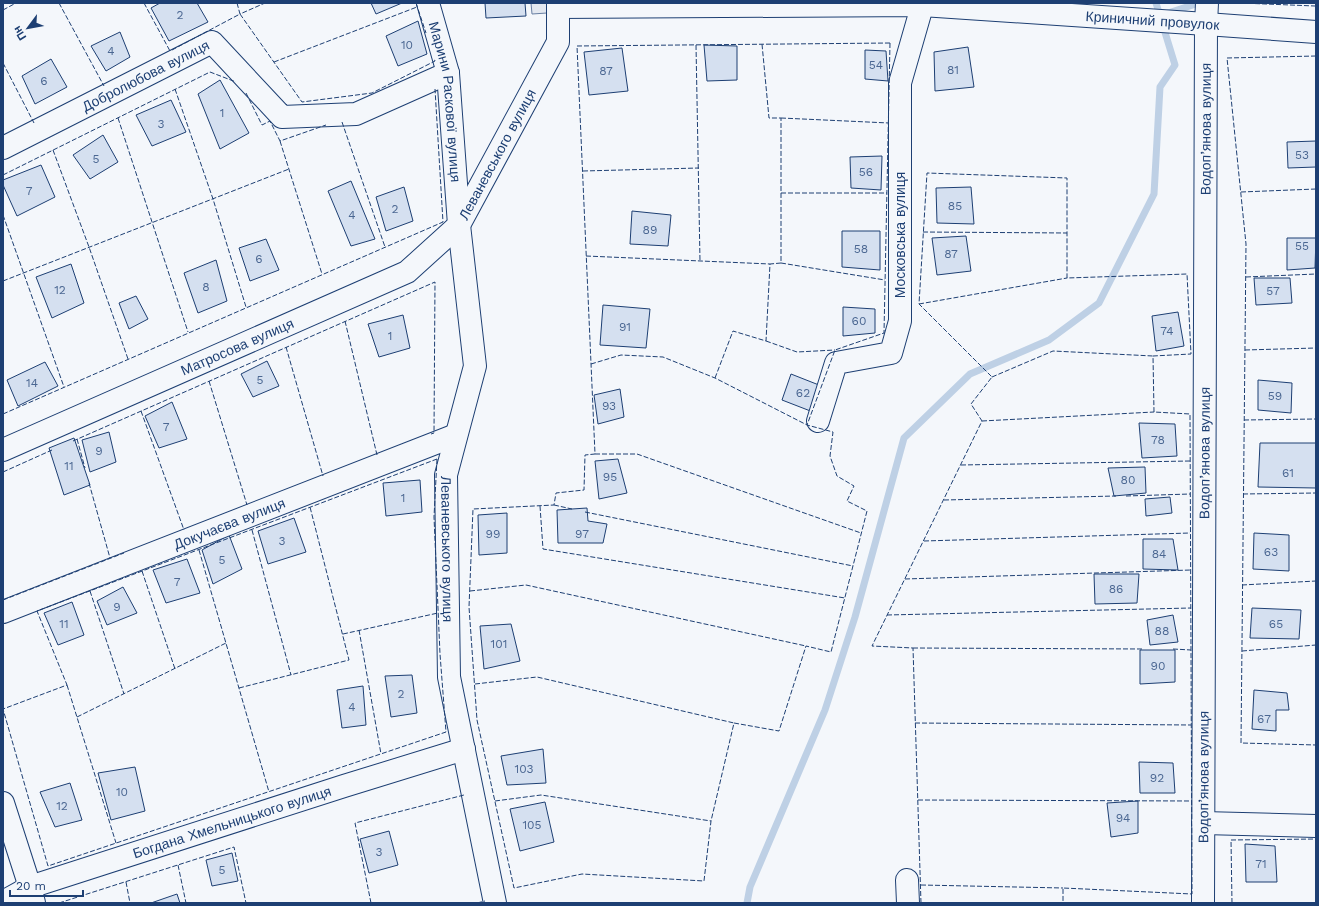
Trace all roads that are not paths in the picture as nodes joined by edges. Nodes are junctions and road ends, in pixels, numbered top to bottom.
1 (428, 3) edge
2 (923, 4) edge
3 (558, 5) edge
4 (1207, 13) edge
5 (1316, 32) edge
6 (448, 73) junction
7 (3, 148) edge
8 (459, 225) junction
9 (818, 421) dead end
10 (456, 435) junction
11 (3, 450) edge
12 (3, 612) edge
13 (464, 749) junction
14 (3, 803) edge
15 (1204, 823) junction
16 (1316, 826) edge
17 (10, 849) edge
18 (907, 880) dead end
19 (32, 895) edge
20 (3, 902) edge
21 (494, 903) edge
22 (908, 903) edge
23 (1203, 903) edge

1 - 6 street, Марини Раскової вулиця
2 - 3 street, Криничний провулок
2 - 4 street, Криничний провулок
2 - 9 street, Московська вулиця
3 - 8 street, Леваневського вулиця
4 - 5 street, Криничний провулок
4 - 15 street, Водоп’янова вулиця
6 - 7 street, Добролюбова вулиця
6 - 8 street, Марини Раскової вулиця
8 - 10 street, Леваневського вулиця
8 - 11 street, Матросова вулиця
10 - 12 street, Докучаєва вулиця
10 - 13 street, Леваневського вулиця
13 - 19 street, Богдана Хмельницького вулиця
13 - 21 street, Леваневського вулиця
14 - 17 street
15 - 16 street
15 - 23 street, Водоп’янова вулиця
17 - 19 street
18 - 22 street
19 - 20 street, Богдана Хмельницького вулиця

